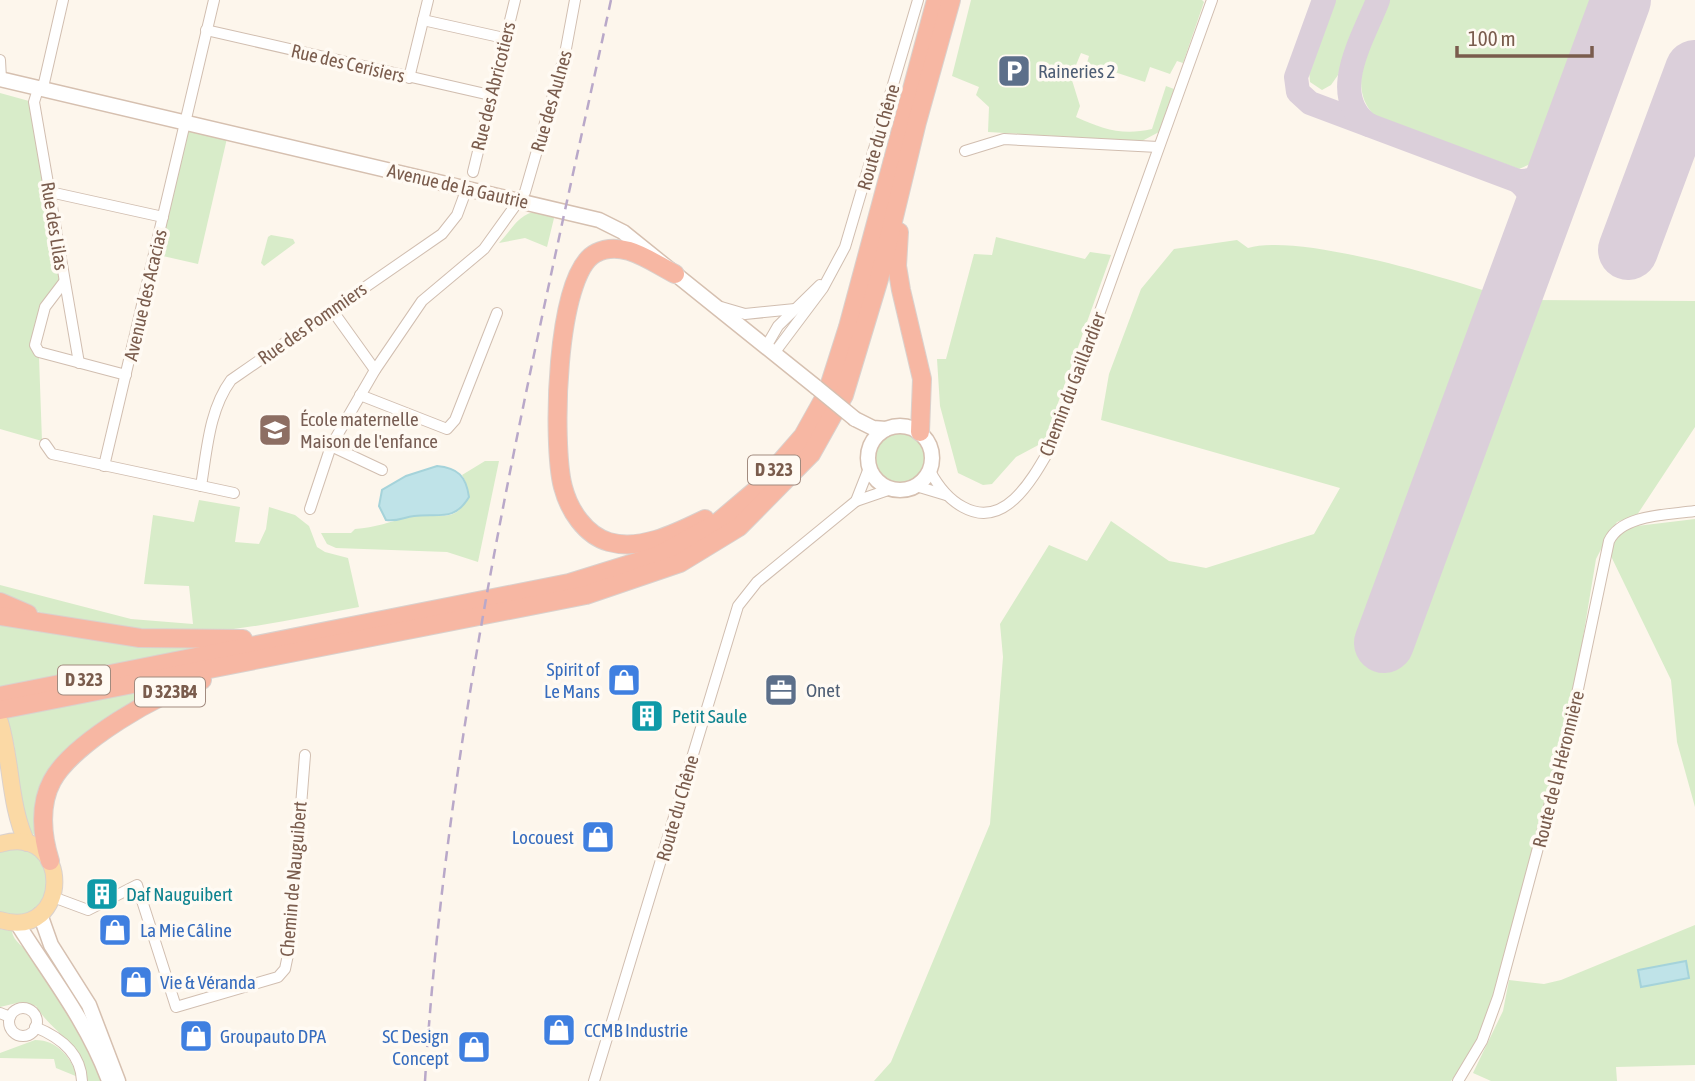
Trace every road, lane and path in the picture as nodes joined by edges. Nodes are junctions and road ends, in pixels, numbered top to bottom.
1 (63, 0) edge
2 (214, 0) edge
3 (428, 0) edge
4 (515, 0) edge
5 (575, 0) edge
6 (918, 0) edge
7 (936, 0) edge
8 (951, 0) edge
9 (1212, 0) edge
10 (423, 20) junction
11 (206, 30) junction
12 (504, 38) junction
13 (0, 60) edge
14 (409, 78) junction
15 (0, 79) edge
16 (38, 89) junction
17 (490, 96) junction
18 (185, 124) junction
19 (1158, 147) junction
20 (965, 151) dead end
21 (472, 172) dead end
22 (467, 188) junction
23 (50, 192) junction
24 (520, 200) junction
25 (897, 210) junction
26 (163, 217) junction
27 (832, 272) junction
28 (675, 274) junction
29 (64, 282) junction
30 (719, 307) junction
31 (796, 309) junction
32 (332, 310) junction
33 (497, 313) dead end
34 (771, 348) junction
35 (79, 363) junction
36 (375, 370) junction
37 (126, 374) junction
38 (360, 395) junction
39 (855, 419) junction
40 (886, 429) junction
41 (920, 432) junction
42 (803, 436) junction
43 (45, 444) dead end
44 (870, 444) junction
45 (331, 446) junction
46 (104, 466) junction
47 (869, 468) junction
48 (382, 471) dead end
49 (930, 471) junction
50 (201, 486) junction
51 (916, 486) junction
52 (891, 489) junction
53 (234, 493) dead end
54 (946, 495) junction
55 (856, 502) junction
56 (310, 509) dead end
57 (1695, 511) edge
58 (0, 602) edge
59 (0, 616) edge
60 (337, 629) junction
61 (394, 633) junction
62 (102, 634) junction
63 (6, 702) edge
64 (0, 722) edge
65 (304, 755) dead end
66 (27, 843) junction
67 (0, 844) edge
68 (50, 860) junction
69 (53, 897) junction
70 (40, 914) junction
71 (0, 920) edge
72 (17, 923) junction
73 (5, 1015) edge
74 (35, 1027) junction
75 (82, 1081) edge
76 (109, 1081) edge
77 (118, 1081) edge
78 (594, 1081) edge
79 (1458, 1081) edge

1 - 16 street
2 - 11 street, Avenue des Acacias
3 - 10 street
4 - 12 street, Rue des Abricotiers
5 - 24 street, Rue des Aulnes
6 - 27 street, Route du Chêne
7 - 42 highway, D 323
8 - 25 highway, D 323
9 - 19 street, Chemin du Gaillardier
10 - 12 street
10 - 14 street
11 - 14 street, Rue des Cerisiers
11 - 18 street, Avenue des Acacias
12 - 17 street, Rue des Abricotiers
13 - 15 street
14 - 17 street, Rue des Cerisiers
15 - 16 street, Avenue de la Gautrie
16 - 18 street, Avenue de la Gautrie
16 - 23 street, Rue des Lilas
17 - 21 street, Rue des Abricotiers
18 - 22 street, Avenue de la Gautrie
18 - 26 street, Avenue des Acacias
19 - 20 street
19 - 54 street, Chemin du Gaillardier
22 - 24 street, Avenue de la Gautrie
22 - 32 street, Rue des Pommiers
23 - 26 street
23 - 29 street, Rue des Lilas
24 - 28 street, Avenue de la Gautrie
24 - 36 street
25 - 41 highway
25 - 61 highway, D 323
26 - 37 street, Avenue des Acacias
27 - 31 street, Route du Chêne
27 - 34 street, Route du Chêne
28 - 30 street, Avenue de la Gautrie
28 - 42 highway
29 - 35 street, Rue des Lilas
29 - 35 street
30 - 31 street
30 - 34 street, Avenue de la Gautrie
31 - 34 street, Route du Chêne
32 - 36 street
32 - 50 street, Rue des Pommiers
33 - 38 street
34 - 39 street, Avenue de la Gautrie, bridge
35 - 37 street
36 - 38 street
37 - 46 street, Avenue des Acacias
38 - 45 street
39 - 40 street, Avenue de la Gautrie
39 - 44 street, Avenue de la Gautrie
40 - 41 street
40 - 44 street
41 - 49 street
42 - 60 highway, D 323
43 - 46 street
44 - 47 street
45 - 48 street
45 - 56 street
46 - 50 street
47 - 52 street
47 - 55 street
49 - 51 street
49 - 54 street, Chemin du Gaillardier
50 - 53 street
51 - 52 street
51 - 54 street, Chemin du Gaillardier
52 - 55 street, Route du Chêne
55 - 78 street, Route du Chêne
57 - 79 street, Route de la Héronnière
58 - 62 highway
59 - 62 highway
60 - 62 highway
60 - 63 highway, D 323
61 - 63 highway, D 323
61 - 68 highway, D 323B4
64 - 66 main road
65 - 69 street, Chemin de Nauguibert
66 - 67 main road
66 - 68 main road
68 - 69 main road
69 - 70 main road
70 - 72 main road
70 - 77 street
71 - 72 main road
72 - 76 street
73 - 74 street
73 - 74 street
74 - 75 street

